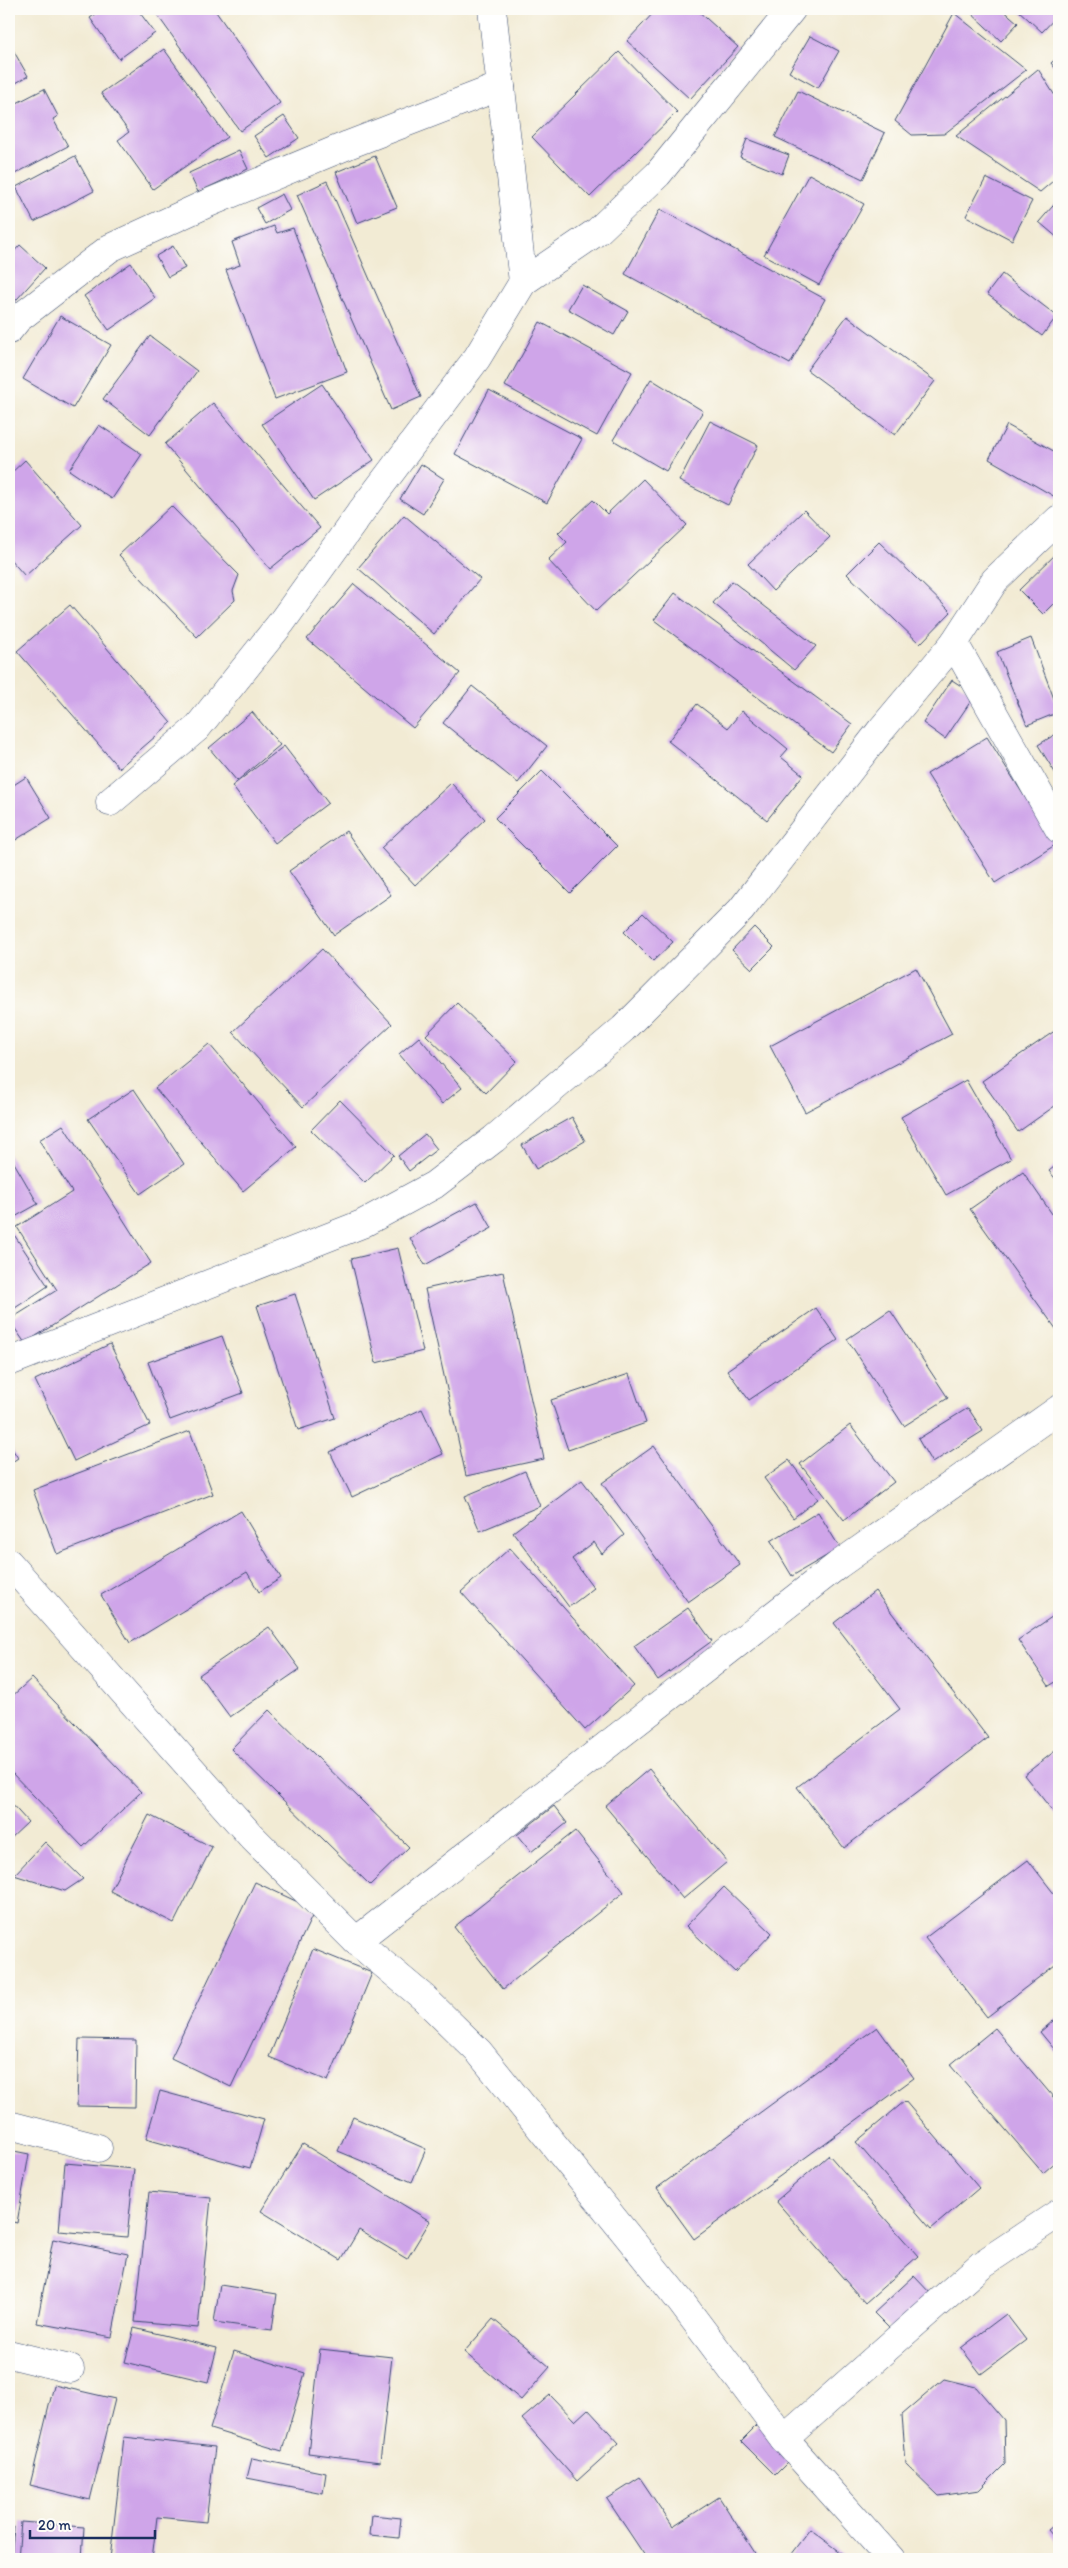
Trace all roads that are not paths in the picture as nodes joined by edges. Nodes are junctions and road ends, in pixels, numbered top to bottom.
1 (492, 9) edge
2 (792, 9) edge
3 (501, 86) junction
4 (523, 282) junction
5 (9, 330) edge
6 (1059, 519) edge
7 (954, 643) junction
8 (110, 802) dead end
9 (1059, 829) edge
10 (9, 1362) edge
11 (1059, 1409) edge
12 (9, 1563) edge
13 (356, 1941) junction
14 (9, 2126) edge
15 (98, 2148) dead end
16 (1059, 2213) edge
17 (9, 2354) edge
18 (70, 2369) dead end
19 (784, 2438) junction
20 (891, 2559) edge

1 - 3 street
2 - 4 street
3 - 4 street
3 - 5 street
4 - 8 street
6 - 7 street
7 - 9 street
7 - 10 street
11 - 13 street
12 - 13 street
13 - 19 street
14 - 15 street
16 - 19 street
17 - 18 street
19 - 20 street

